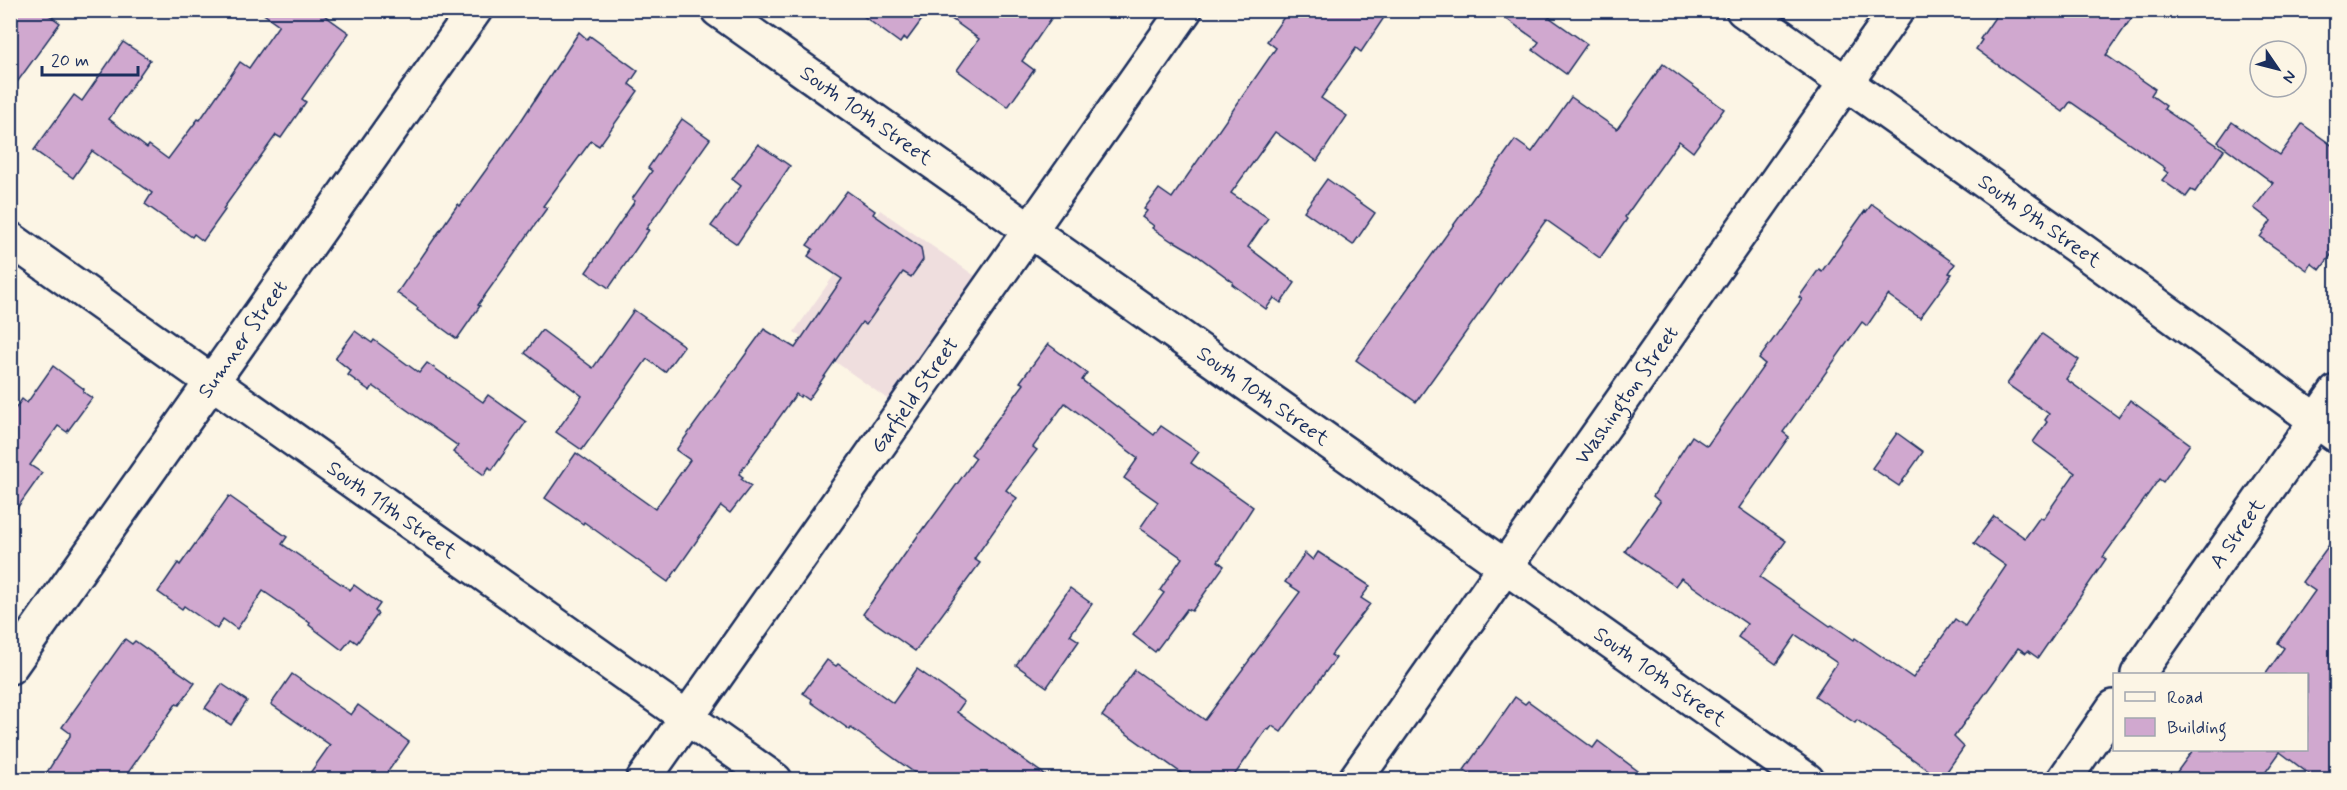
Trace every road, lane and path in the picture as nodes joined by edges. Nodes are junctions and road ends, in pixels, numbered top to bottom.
1 (475, 10) edge
2 (718, 10) edge
3 (1185, 10) edge
4 (1743, 10) edge
5 (1897, 10) edge
6 (1846, 83) junction
7 (1030, 231) junction
8 (10, 238) edge
9 (213, 380) junction
10 (2337, 392) edge
11 (2326, 428) edge
12 (1505, 567) junction
13 (10, 667) edge
14 (2140, 673) edge
15 (2113, 710) edge
16 (687, 717) junction
17 (643, 780) edge
18 (776, 780) edge
19 (1355, 780) edge
20 (1807, 780) edge
21 (2064, 780) edge

1 - 9 street, Sumner Street
2 - 7 street, South 10th Street
3 - 7 street, Garfield Street
4 - 6 street, South 9th Street
5 - 6 street, Washington Street
6 - 11 street, South 9th Street
6 - 12 street, Washington Street
7 - 12 street, South 10th Street
7 - 16 street, Garfield Street
8 - 9 street, South 11th Street
9 - 13 street, Sumner Street
9 - 16 street, South 11th Street
10 - 11 street, A Street
11 - 14 street, A Street
12 - 19 street, Washington Street
12 - 20 street, South 10th Street
15 - 21 street
16 - 17 street, Garfield Street
16 - 18 street, South 11th Street

